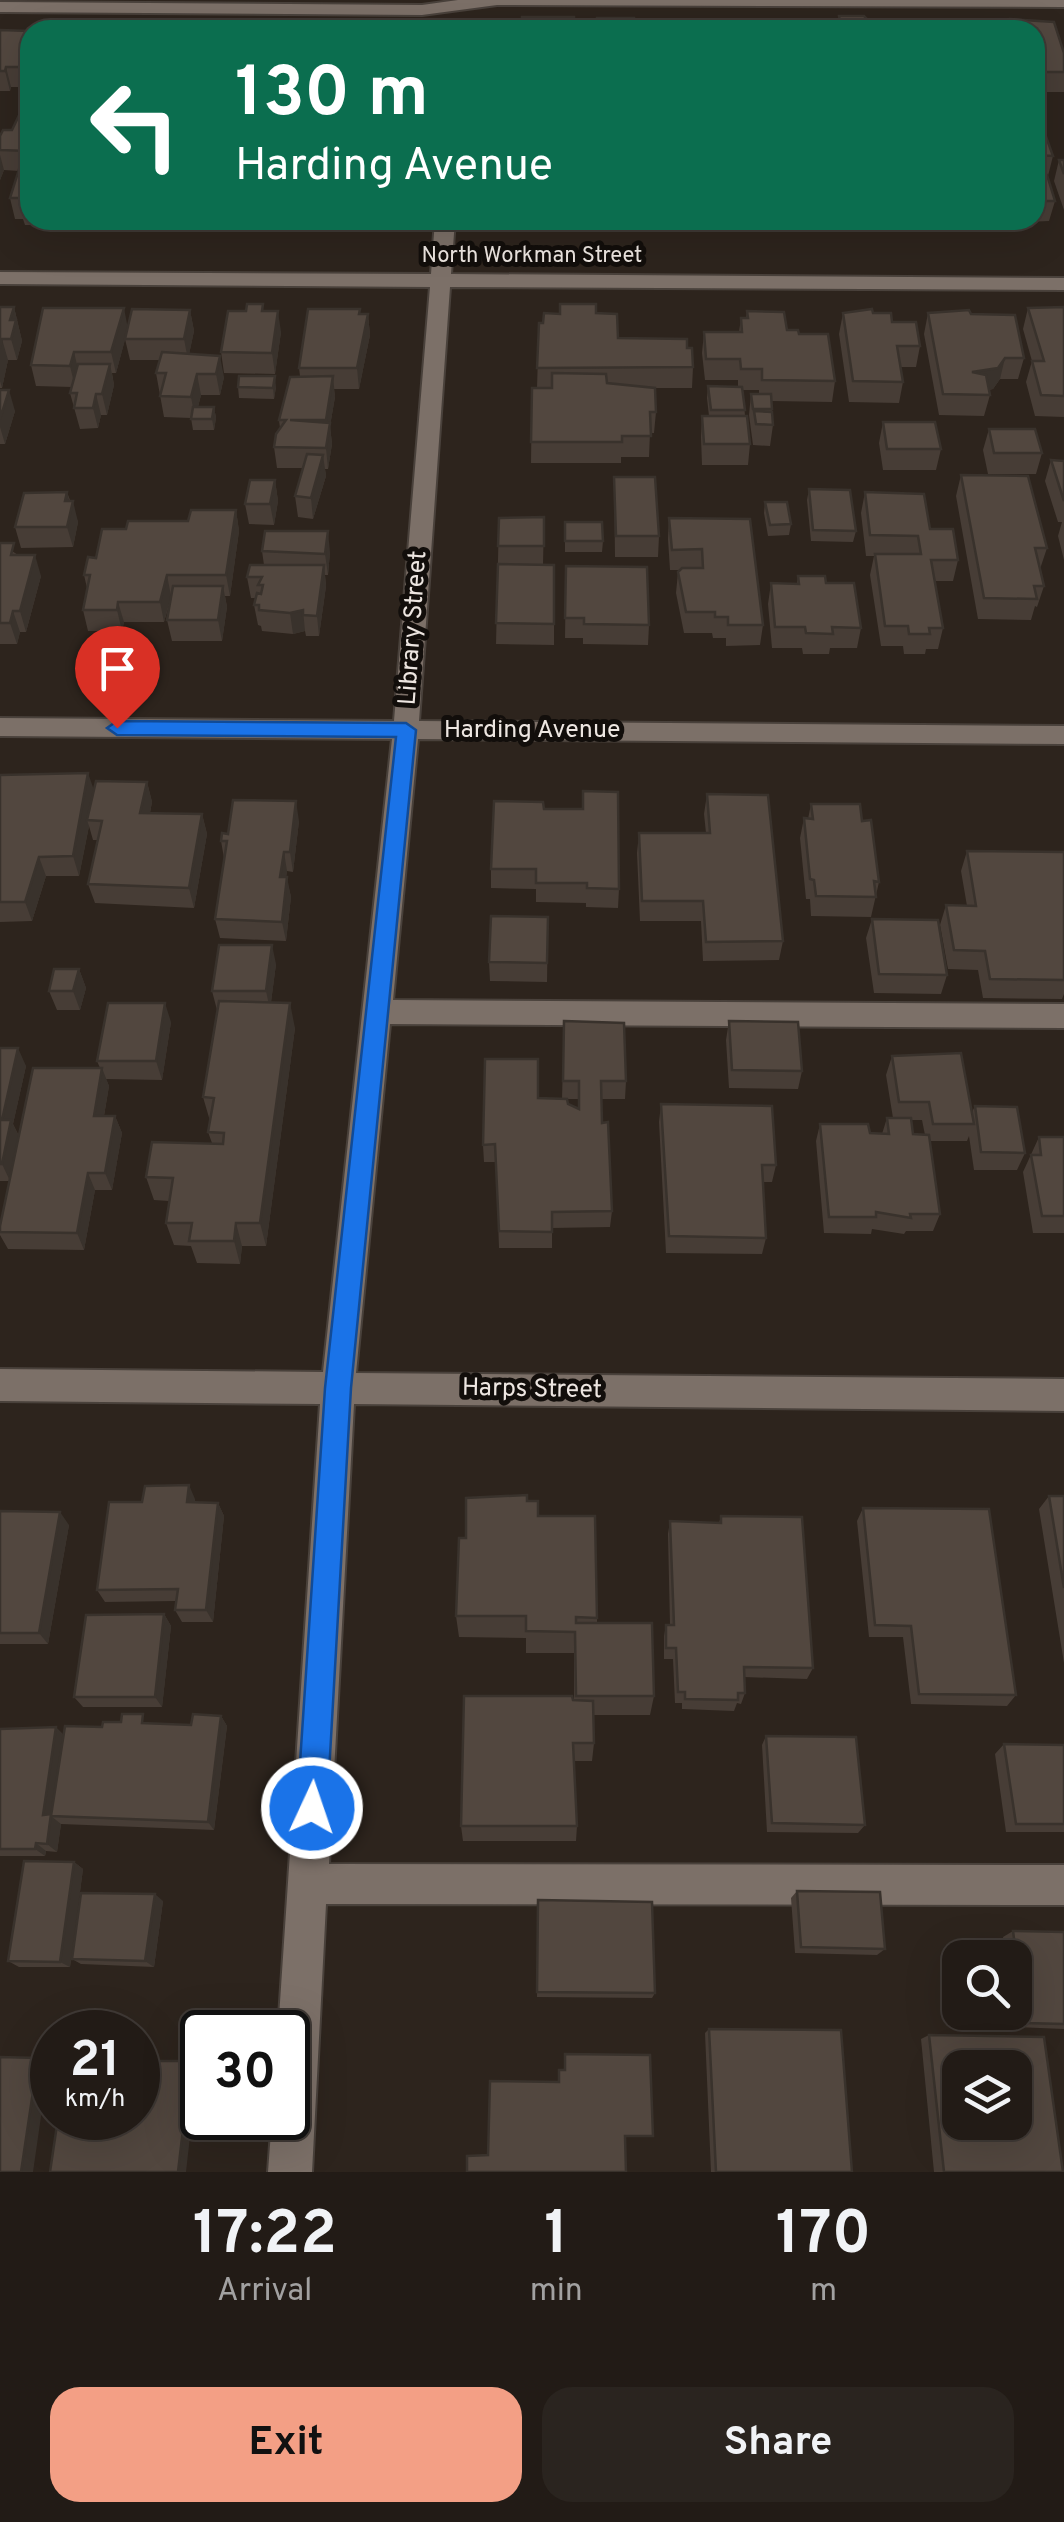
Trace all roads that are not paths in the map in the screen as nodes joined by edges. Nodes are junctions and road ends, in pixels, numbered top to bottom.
1 (497, 0) edge
2 (1064, 2) edge
3 (0, 7) edge
4 (461, 9) edge
5 (444, 230) edge
6 (0, 278) edge
7 (440, 281) junction
8 (1064, 284) edge
9 (0, 727) edge
10 (406, 730) junction
11 (1064, 735) edge
12 (377, 1012) junction
13 (1064, 1016) edge
14 (0, 1385) edge
15 (338, 1388) junction
16 (1064, 1395) edge
17 (307, 1884) junction
18 (1064, 1885) edge
19 (290, 2172) edge

1 - 2 street
1 - 4 street
3 - 4 street
5 - 7 street, Library Street
6 - 7 street, North Workman Street
7 - 8 street, North Workman Street
7 - 10 street, Library Street
9 - 10 street, Harding Avenue
10 - 11 street, Harding Avenue
10 - 12 street, Library Street
12 - 13 street
12 - 15 street, Library Street
14 - 15 street, Harps Street
15 - 16 street, Harps Street
15 - 17 street, Library Street
17 - 18 street
17 - 19 street, Library Street

